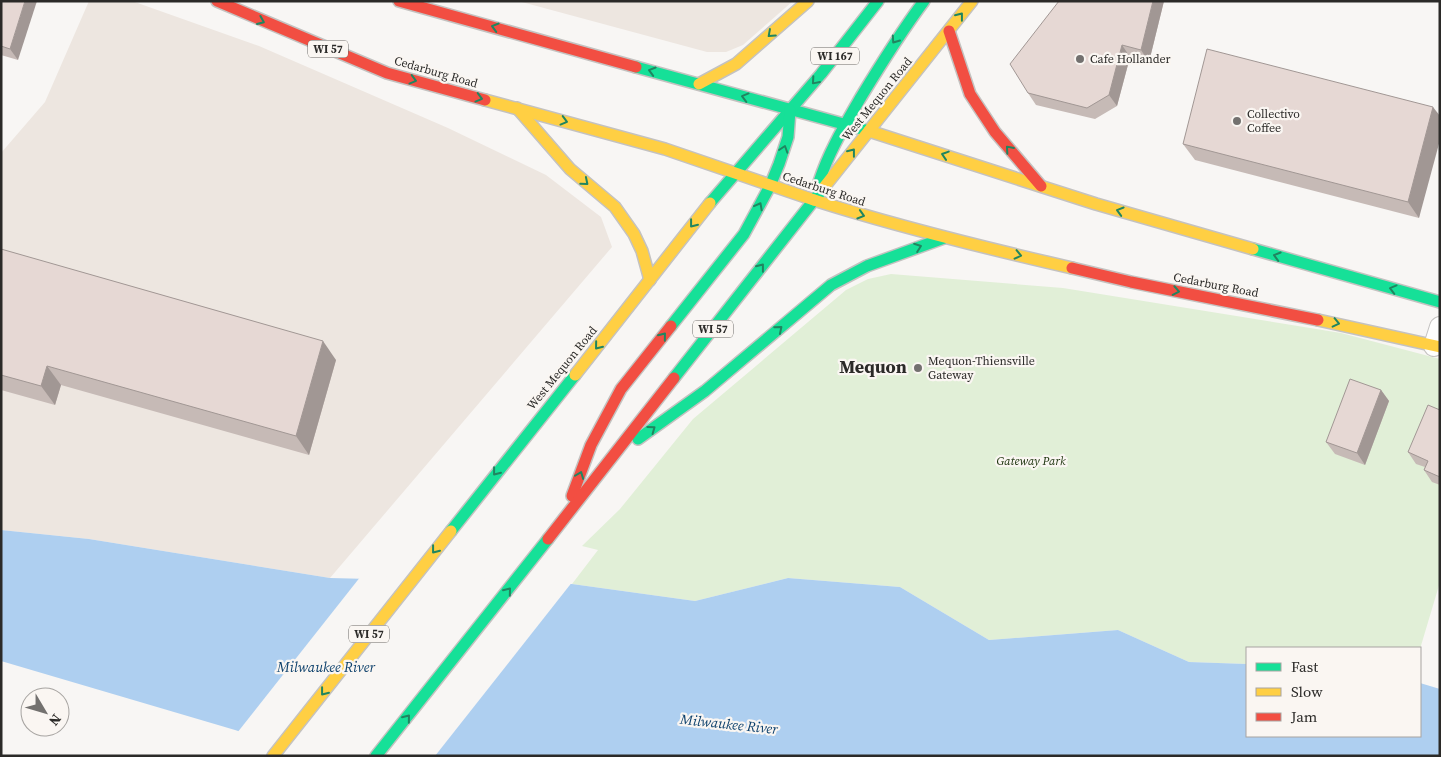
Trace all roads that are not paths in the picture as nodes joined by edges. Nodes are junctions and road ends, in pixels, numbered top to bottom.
1 (217, 1) edge
2 (399, 1) edge
3 (808, 1) edge
4 (878, 1) edge
5 (924, 1) edge
6 (972, 1) edge
7 (948, 31) junction
8 (699, 84) junction
9 (516, 108) junction
10 (790, 110) junction
11 (844, 124) junction
12 (869, 131) junction
13 (735, 173) junction
14 (770, 186) junction
15 (1041, 186) junction
16 (814, 200) junction
17 (944, 238) junction
18 (650, 280) junction
19 (1440, 302) edge
20 (1438, 340) edge
21 (612, 458) junction
22 (563, 520) junction
23 (273, 756) edge
24 (376, 756) edge

1 -> 9 main road, Cedarburg Road / WI 57
8 -> 2 main road
3 -> 8 main road
4 -> 10 main road, West Mequon Road / WI 167
5 -> 11 main road
7 -> 6 main road, West Mequon Road
7 - 12 main road, West Mequon Road
15 -> 7 main road
10 -> 8 main road
9 -> 13 main road, Cedarburg Road / WI 57
9 -> 18 main road
10 - 11 main road
10 - 13 main road, West Mequon Road / WI 167
14 -> 10 main road
11 - 12 main road
11 - 16 main road
15 -> 12 main road
16 -> 12 main road, West Mequon Road / WI 57
13 - 14 main road, Cedarburg Road
13 -> 18 main road, West Mequon Road / WI 57
14 - 16 main road, Cedarburg Road
22 -> 14 main road
19 -> 15 main road
16 -> 17 main road, Cedarburg Road
21 -> 16 main road, West Mequon Road / WI 57
17 -> 20 main road, Cedarburg Road
21 -> 17 main road
18 -> 23 main road, West Mequon Road / WI 57
21 - 22 main road, West Mequon Road / WI 57
24 -> 22 main road, West Mequon Road / WI 57

